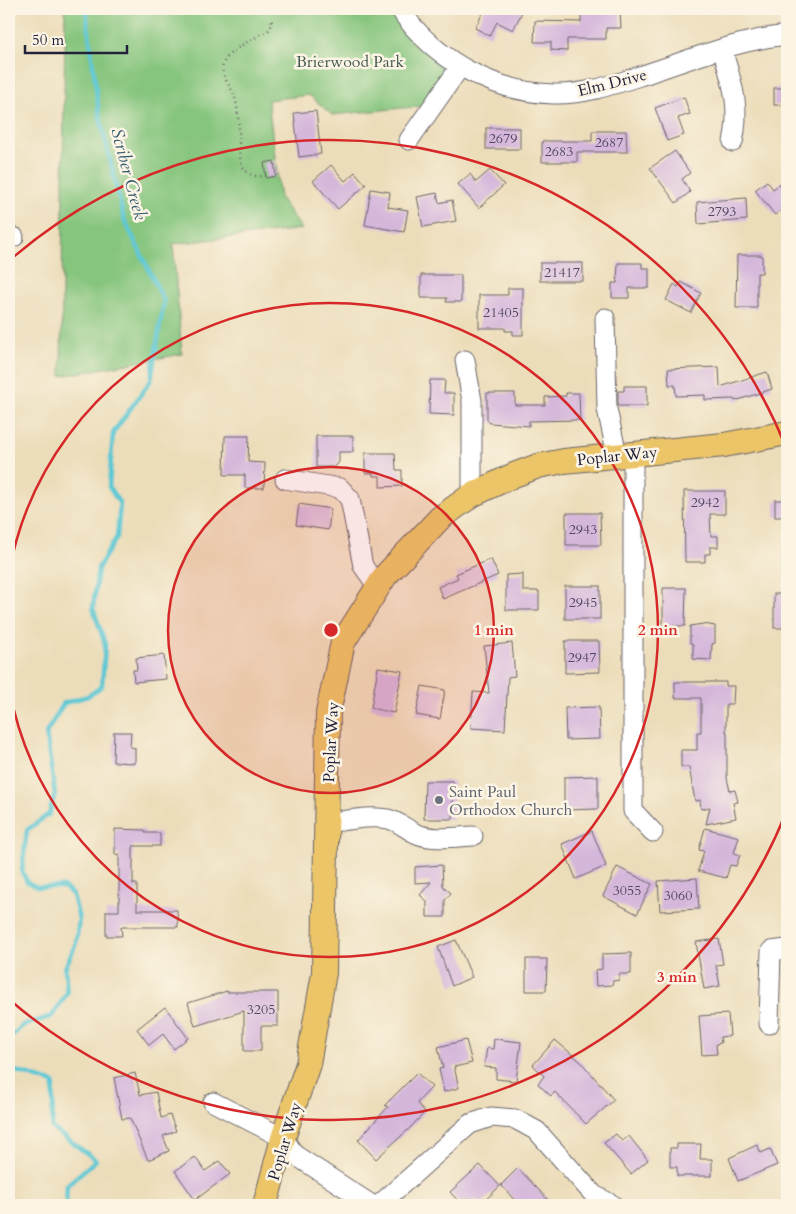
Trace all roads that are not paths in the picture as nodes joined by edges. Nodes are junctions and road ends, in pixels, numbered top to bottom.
1 (400, 9) edge
2 (787, 35) edge
3 (722, 49) junction
4 (460, 67) junction
5 (409, 140) dead end
6 (733, 142) dead end
7 (604, 318) dead end
8 (465, 360) dead end
9 (787, 434) edge
10 (625, 454) junction
11 (285, 479) dead end
12 (472, 496) junction
13 (378, 587) junction
14 (326, 823) junction
15 (653, 832) dead end
16 (473, 836) dead end
17 (787, 949) edge
18 (769, 1024) dead end
19 (213, 1102) dead end
20 (282, 1138) junction
21 (265, 1205) edge
22 (372, 1205) edge
23 (379, 1205) edge
24 (613, 1205) edge

1 - 4 street, Elm Drive
2 - 3 street, Elm Drive
3 - 4 street, Elm Drive
3 - 6 street
4 - 5 street
7 - 10 street
8 - 12 street
9 - 10 main road, Poplar Way
10 - 12 main road, Poplar Way
10 - 15 street
11 - 13 street
12 - 13 main road, Poplar Way
13 - 14 main road, Poplar Way
14 - 16 street
14 - 20 main road, Poplar Way
17 - 18 street
19 - 20 street
20 - 21 main road, Poplar Way
20 - 22 street
23 - 24 street

